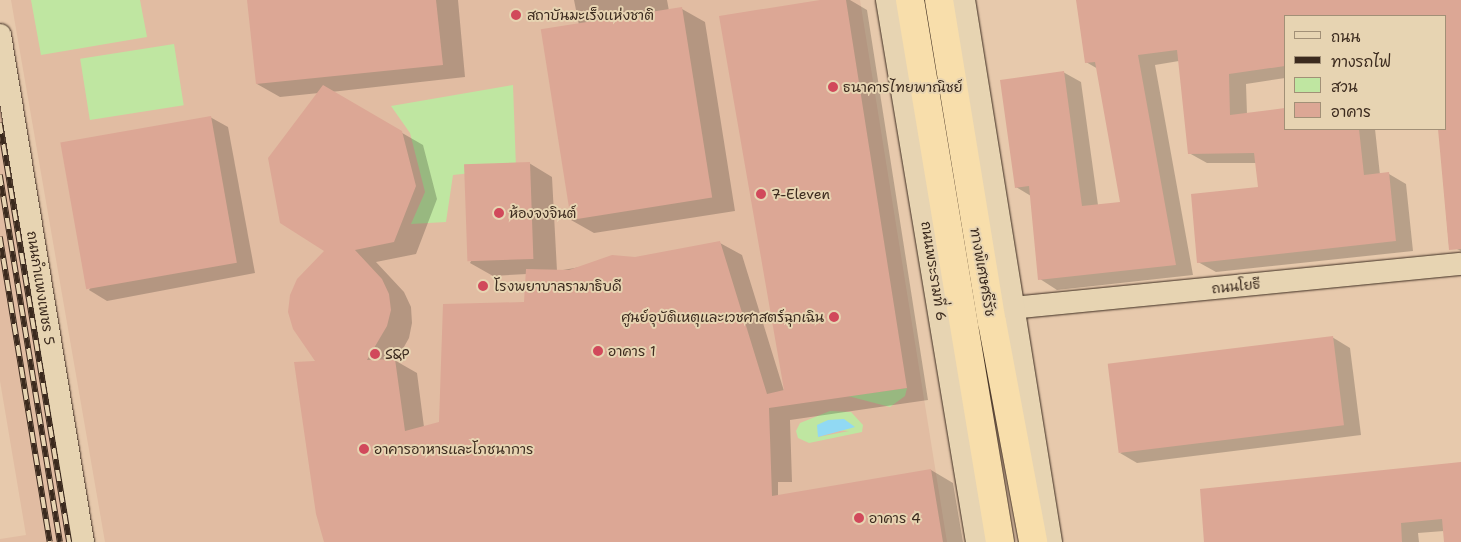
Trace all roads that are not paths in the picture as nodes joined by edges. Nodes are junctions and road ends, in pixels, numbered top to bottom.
1 (889, 0) edge
2 (910, 0) edge
3 (940, 0) edge
4 (962, 0) edge
5 (0, 35) edge
6 (1461, 264) edge
7 (1011, 308) junction
8 (83, 542) edge
9 (979, 542) edge
10 (1000, 542) edge
11 (1033, 542) edge
12 (1049, 542) edge

1 - 9 main road, ถนนพระรามที่ 6
2 - 10 highway, ทางพิเศษศรีรัช
3 - 11 highway, ทางพิเศษศรีรัช
4 - 7 main road
5 - 8 street, ถนนกำแพงเพชร 5
6 - 7 street, ถนนโยธี
7 - 12 main road

